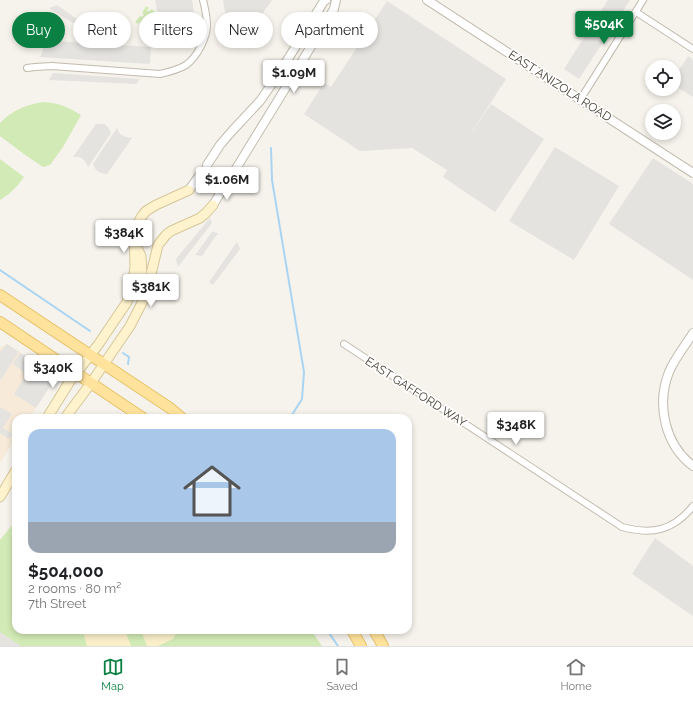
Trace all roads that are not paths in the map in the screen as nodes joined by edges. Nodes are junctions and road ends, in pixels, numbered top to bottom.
1 (204, 0) edge
2 (326, 0) edge
3 (336, 0) edge
4 (427, 0) edge
5 (643, 0) edge
6 (636, 12) junction
7 (693, 49) edge
8 (27, 68) dead end
9 (580, 100) junction
10 (207, 165) dead end
11 (202, 172) dead end
12 (693, 173) edge
13 (189, 190) joint
14 (213, 205) joint
15 (134, 243) junction
16 (149, 281) junction
17 (0, 295) edge
18 (0, 322) edge
19 (693, 333) edge
20 (344, 344) dead end
21 (90, 355) junction
22 (104, 365) junction
23 (77, 374) junction
24 (91, 383) junction
25 (49, 414) edge
26 (68, 414) edge
27 (137, 414) edge
28 (177, 414) edge
29 (693, 466) edge
30 (12, 477) edge
31 (12, 486) edge
32 (0, 497) edge
33 (0, 501) edge
34 (693, 506) edge
35 (354, 634) edge
36 (376, 634) edge
37 (361, 646) edge
38 (383, 646) edge

1 - 8 street
2 - 10 street
3 - 14 street
4 - 9 street, EAST ANIZOLA ROAD
5 - 6 street
6 - 7 street
6 - 9 street
9 - 12 street, EAST ANIZOLA ROAD
11 - 13 street
13 - 15 main road
14 - 16 main road
15 - 16 main road
15 - 21 main road
16 - 22 main road
17 - 21 main road
18 - 23 main road
19 - 29 street
20 - 34 street, EAST GAFFORD WAY
21 - 22 main road
21 - 23 main road
22 - 24 main road
22 - 28 main road
23 - 24 main road
23 - 25 main road
24 - 26 main road
24 - 27 main road
30 - 32 main road
31 - 33 main road
35 - 37 main road
36 - 38 main road

